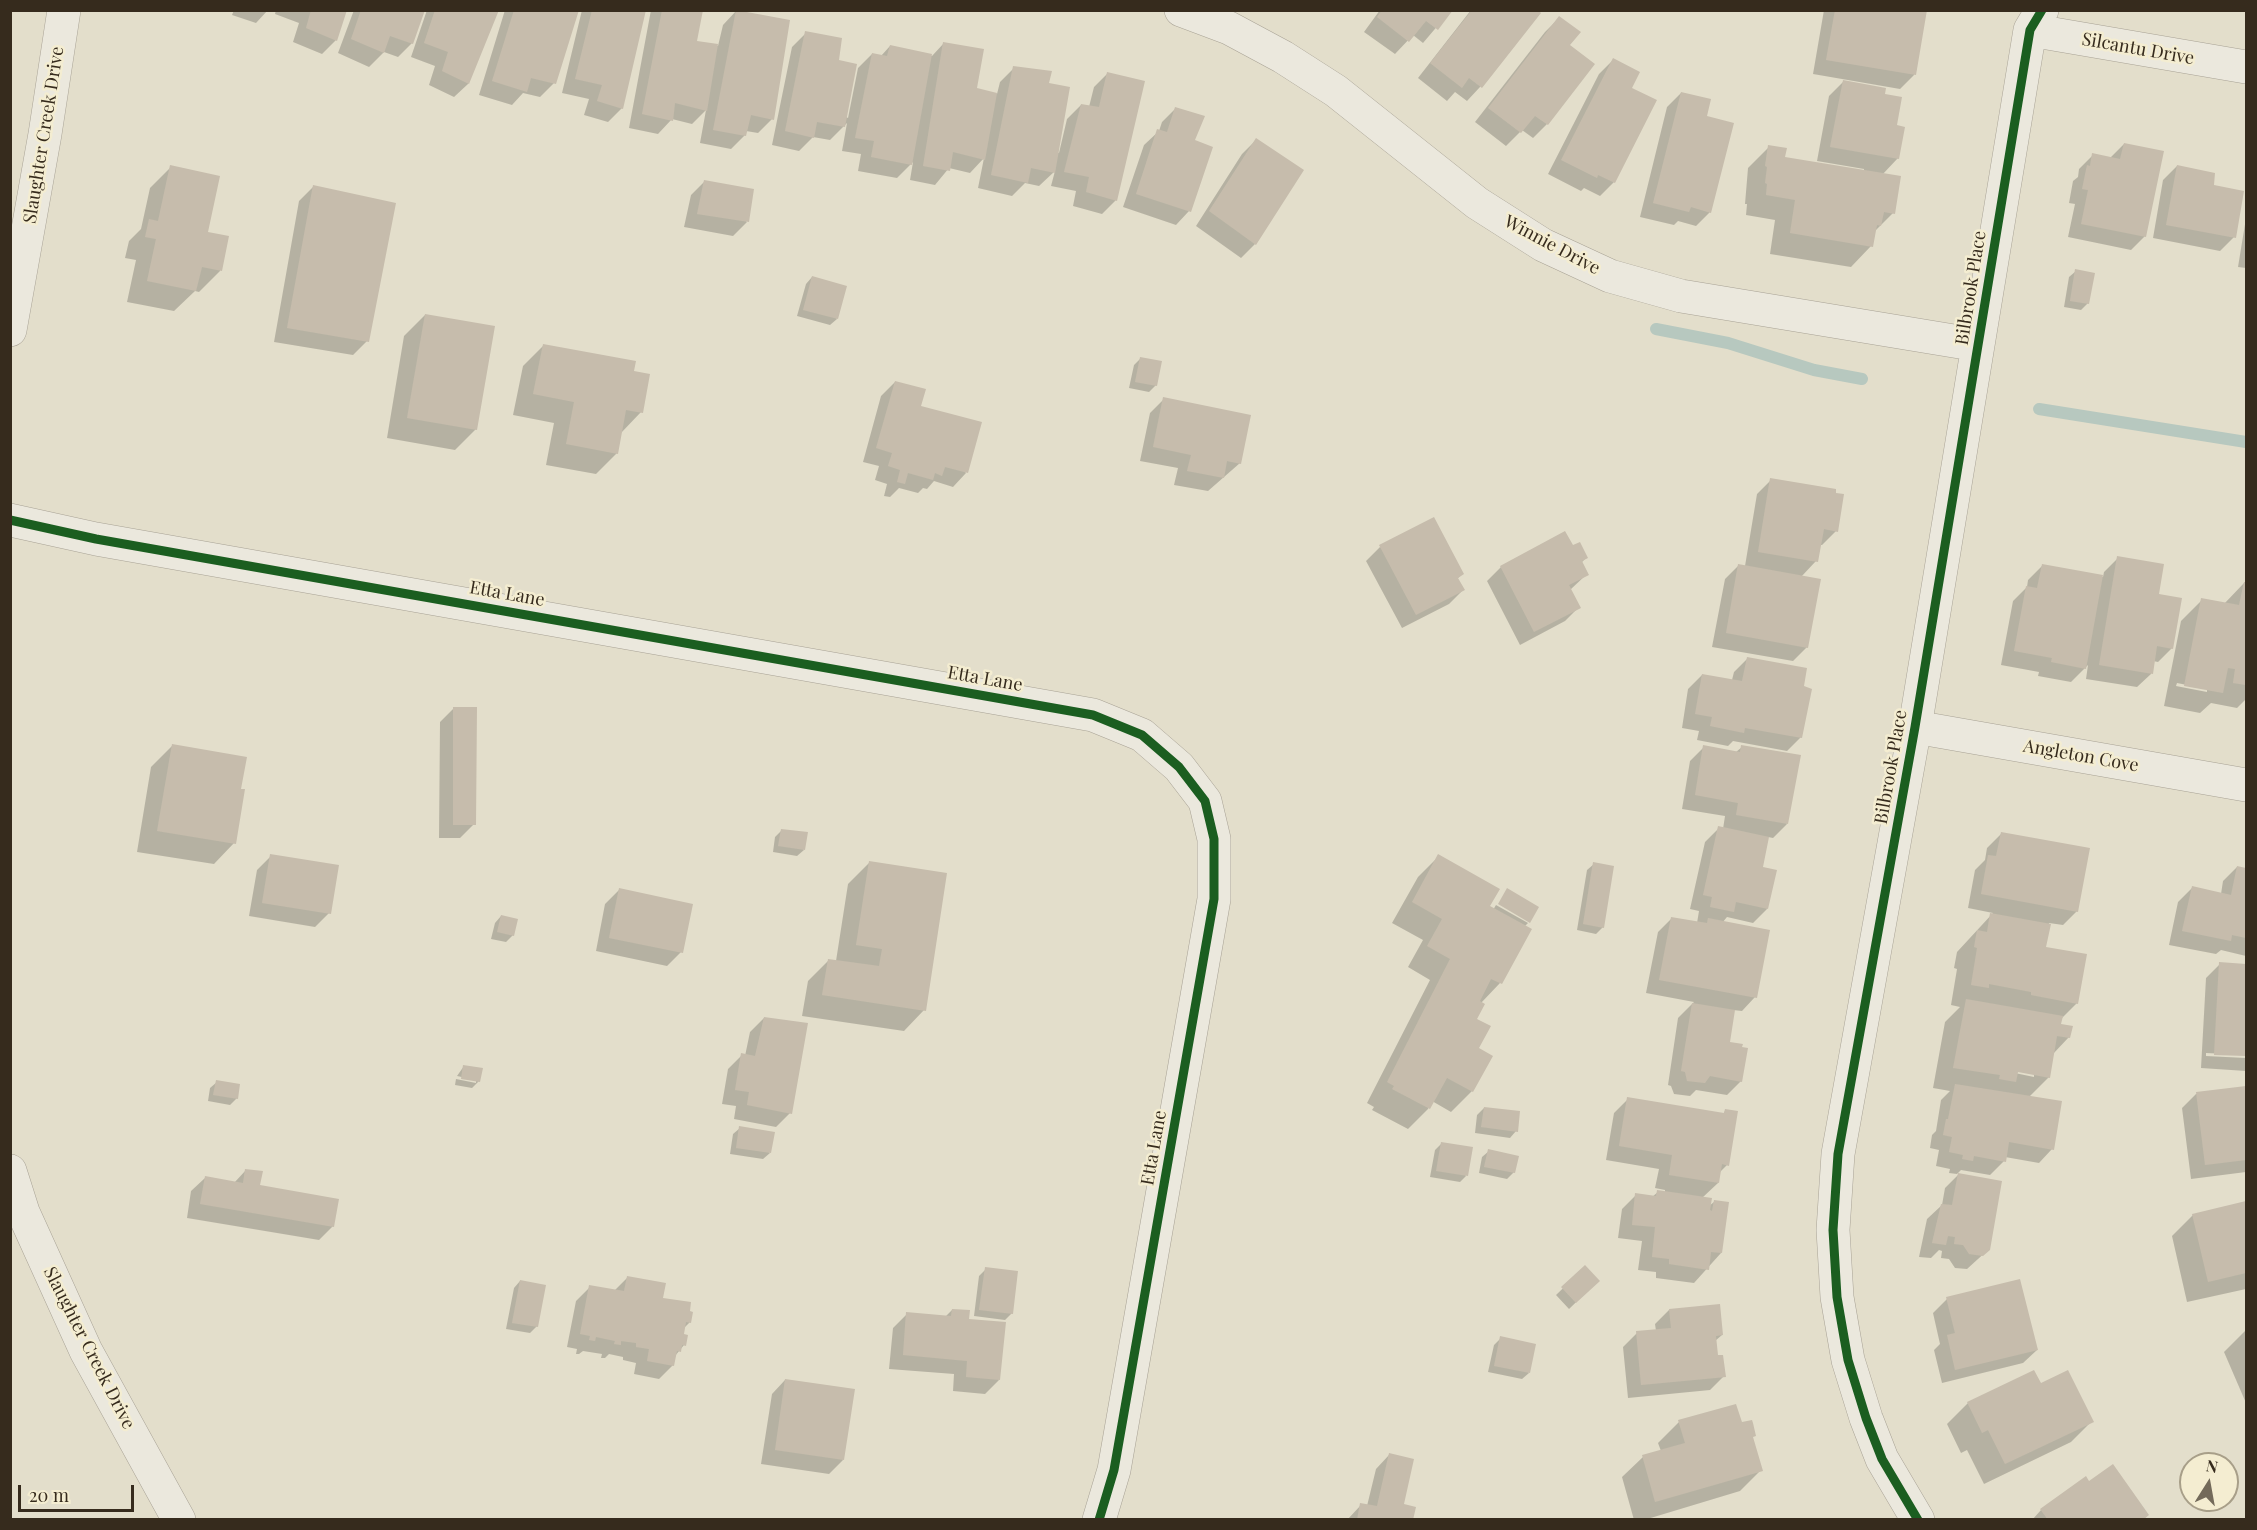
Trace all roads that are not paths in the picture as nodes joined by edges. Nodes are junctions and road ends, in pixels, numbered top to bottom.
1 (64, 10) edge
2 (1181, 10) edge
3 (2033, 17) edge
4 (2247, 68) edge
5 (10, 330) edge
6 (1978, 345) junction
7 (10, 519) edge
8 (1915, 728) junction
9 (2247, 785) edge
10 (10, 1171) edge
11 (179, 1520) edge
12 (1099, 1520) edge
13 (1918, 1520) edge

1 - 5 street, Slaughter Creek Drive
2 - 6 street, Winnie Drive
3 - 4 street, Silcantu Drive
3 - 6 street, Bilbrook Place
6 - 8 street, Bilbrook Place
7 - 12 street, Etta Lane
8 - 9 street, Angleton Cove
8 - 13 street, Bilbrook Place
10 - 11 street, Slaughter Creek Drive

